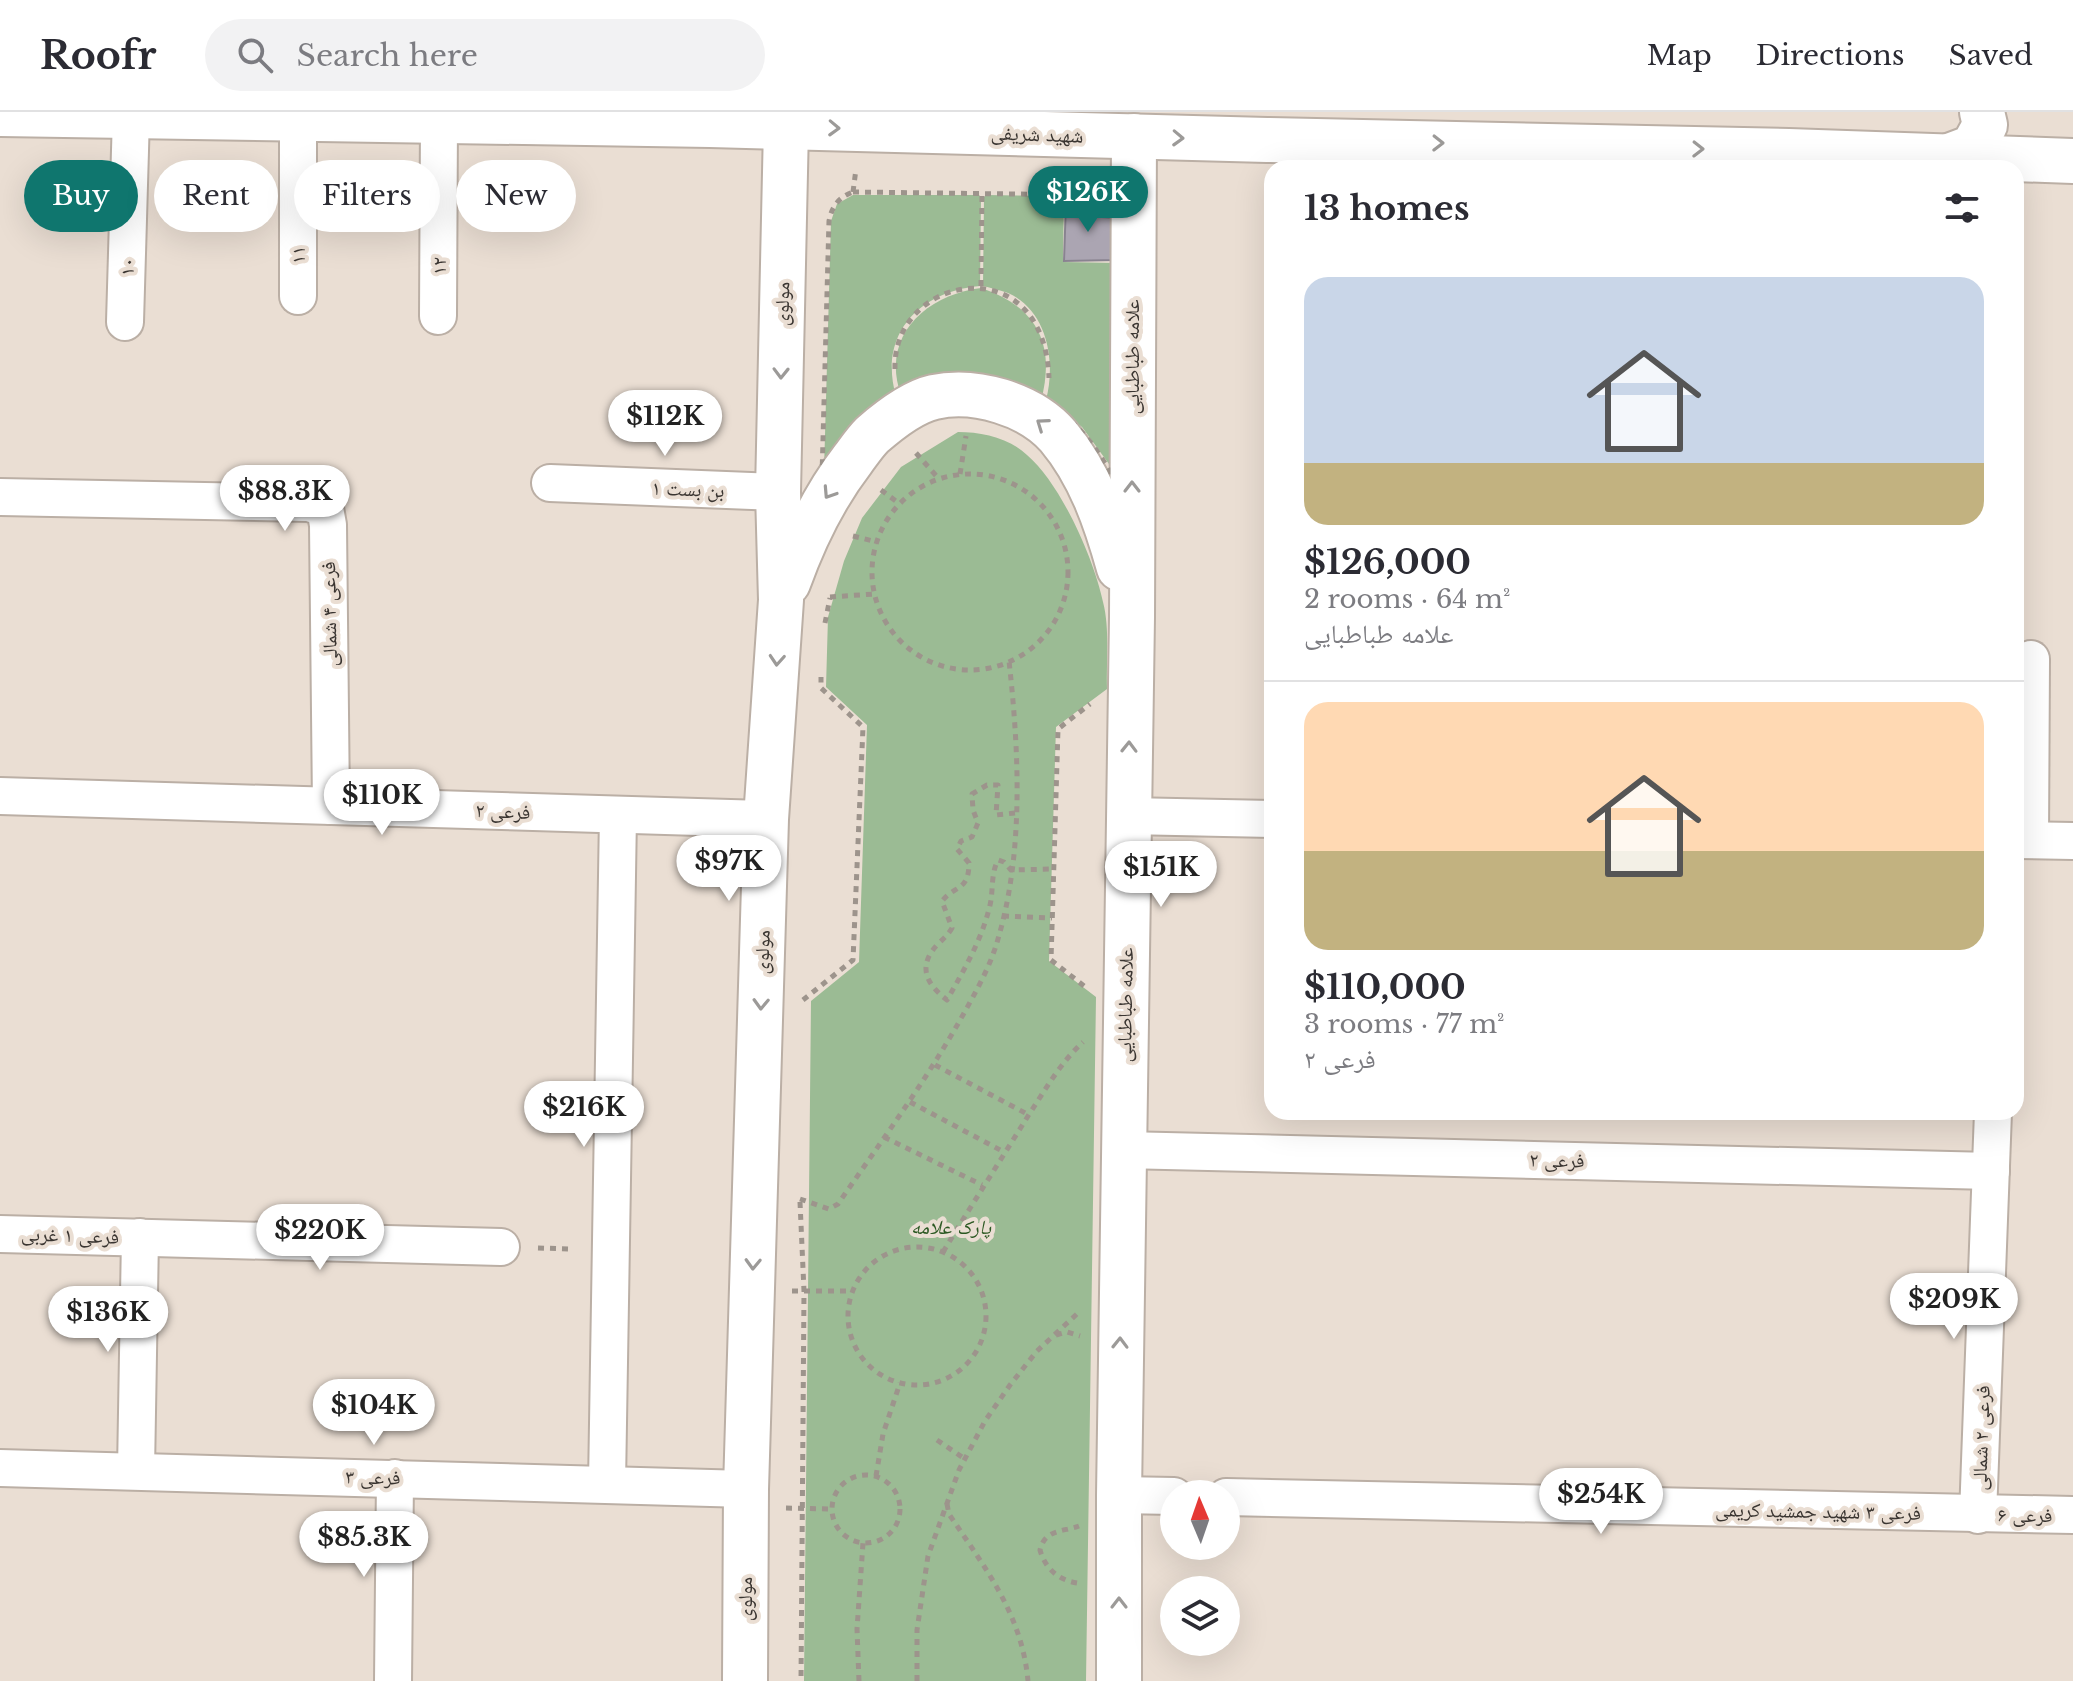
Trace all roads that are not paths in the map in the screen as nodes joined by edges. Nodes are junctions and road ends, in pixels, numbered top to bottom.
1 (1982, 112) edge
2 (0, 114) edge
3 (236, 115) edge
4 (131, 116) junction
5 (298, 118) junction
6 (439, 120) junction
7 (786, 127) junction
8 (1134, 136) junction
9 (1341, 155) edge
10 (1491, 156) edge
11 (1639, 158) edge
12 (1789, 159) edge
13 (1940, 160) edge
14 (2024, 161) edge
15 (2073, 161) edge
16 (298, 296) dead end
17 (438, 316) dead end
18 (125, 322) dead end
19 (550, 483) dead end
20 (778, 492) junction
21 (0, 497) edge
22 (780, 603) junction
23 (1132, 617) junction
24 (2031, 659) dead end
25 (0, 796) edge
26 (331, 806) junction
27 (618, 815) junction
28 (1128, 816) junction
29 (2024, 817) edge
30 (766, 819) junction
31 (1264, 819) edge
32 (2024, 840) edge
33 (2073, 841) edge
34 (1993, 1120) edge
35 (1123, 1150) junction
36 (1991, 1171) junction
37 (0, 1234) edge
38 (140, 1237) junction
39 (501, 1247) road end
40 (0, 1468) edge
41 (136, 1471) junction
42 (395, 1478) junction
43 (607, 1484) junction
44 (746, 1489) junction
45 (1240, 1497) edge
46 (1160, 1498) edge
47 (1103, 1507) junction
48 (1978, 1515) junction
49 (2073, 1515) edge
50 (393, 1681) edge
51 (745, 1681) edge
52 (1119, 1681) edge

1 - 13 street
2 - 4 street, شهید شریفی
3 - 4 street, شهید شریفی
3 - 5 street, شهید شریفی
4 - 18 street, ۱۰
5 - 6 street, شهید شریفی
5 - 16 street, ۱۱
6 - 7 street, شهید شریفی
6 - 17 street, ۱۲
7 -> 8 street, شهید شریفی
7 -> 20 street, مولوی
8 -> 9 street, شهید شریفی
23 -> 8 street, علامه طباطبایی
9 -> 10 street, شهید شریفی
10 - 11 street, شهید شریفی
11 -> 12 street, شهید شریفی
12 - 13 street, شهید شریفی
14 - 15 street, شهید شریفی
19 - 20 street, بن بست ۱
20 - 22 street, مولوی
21 - 26 street, فرعی ۴ شمالی
23 -> 22 street
22 -> 30 street, مولوی
28 -> 23 street, علامه طباطبایی
24 - 29 street
25 - 26 street, فرعی ۲
26 - 27 street, فرعی ۲
27 - 30 street, فرعی ۲
27 - 43 street
28 - 31 street
28 - 35 street, علامه طباطبایی
30 -> 44 street, مولوی
32 - 33 street
34 - 36 street, فرعی ۲ شمالی
35 - 36 street, فرعی ۲
47 -> 35 street, علامه طباطبایی
36 - 48 street, فرعی ۲ شمالی
37 - 38 street, فرعی ۱ غربی
38 - 39 street, فرعی ۱ غربی
38 - 41 street
40 - 41 street, فرعی ۳
41 - 42 street, فرعی ۳
42 - 43 street, فرعی ۳
42 - 50 street
43 - 44 street, فرعی ۳
44 - 51 street, مولوی
45 - 48 street, فرعی ۳ شهید جمشید کریمی
46 - 47 street
52 -> 47 street, علامه طباطبایی
48 - 49 street, فرعی ۶

